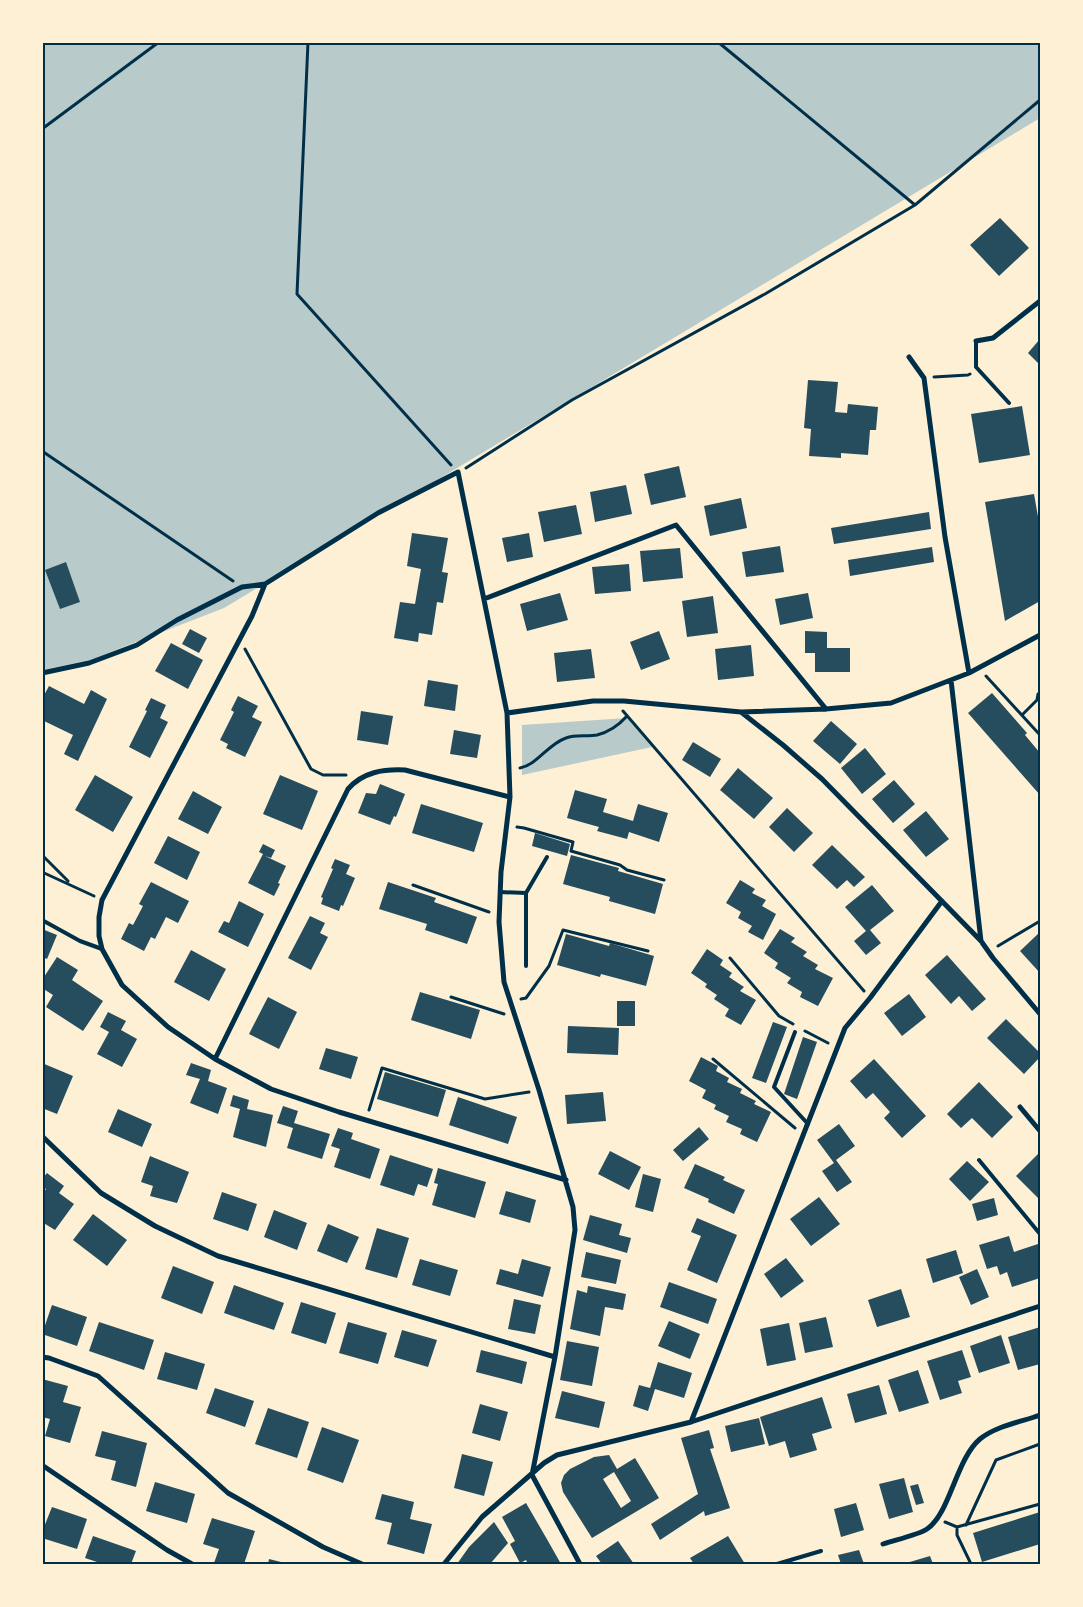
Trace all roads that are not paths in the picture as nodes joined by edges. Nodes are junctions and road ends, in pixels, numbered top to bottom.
1 (1040, 301) edge
2 (976, 341) joint
3 (909, 357) dead end
4 (1009, 403) dead end
5 (265, 584) junction
6 (484, 599) junction
7 (1040, 636) edge
8 (42, 673) edge
9 (969, 673) junction
10 (951, 680) junction
11 (826, 709) junction
12 (741, 712) junction
13 (507, 713) junction
14 (510, 797) junction
15 (547, 857) dead end
16 (500, 892) junction
17 (526, 893) junction
18 (942, 902) junction
19 (42, 920) edge
20 (981, 941) junction
21 (102, 949) junction
22 (526, 966) dead end
23 (1040, 1014) edge
24 (795, 1032) dead end
25 (215, 1059) junction
26 (1020, 1107) dead end
27 (808, 1124) junction
28 (1040, 1131) edge
29 (42, 1136) edge
30 (980, 1160) dead end
31 (566, 1180) junction
32 (1040, 1234) edge
33 (1040, 1306) edge
34 (555, 1357) junction
35 (42, 1358) edge
36 (1040, 1415) edge
37 (691, 1422) junction
38 (42, 1466) edge
39 (532, 1475) junction
40 (883, 1544) dead end
41 (821, 1551) dead end
42 (192, 1564) edge
43 (362, 1564) edge
44 (444, 1564) edge
45 (580, 1564) edge
46 (777, 1564) edge

1 - 2 street
2 - 4 lane
3 - 9 street
5 - 6 street
5 - 8 street
5 - 21 street
6 - 11 street
6 - 13 street
7 - 9 street
9 - 10 street
10 - 11 street
10 - 20 street
11 - 12 street
12 - 13 street
12 - 18 street
13 - 14 street
14 - 16 street
14 - 25 street
15 - 17 lane
16 - 17 lane
16 - 31 street
17 - 22 lane
18 - 20 street
18 - 27 street
19 - 21 lane
20 - 23 street
21 - 25 street
24 - 27 lane
25 - 31 street
26 - 28 street
27 - 37 street
29 - 34 street
30 - 32 lane
31 - 34 street
33 - 37 street
34 - 39 street
35 - 43 street
36 - 40 street
37 - 39 street
38 - 42 street
39 - 44 street
39 - 45 street
41 - 46 lane

